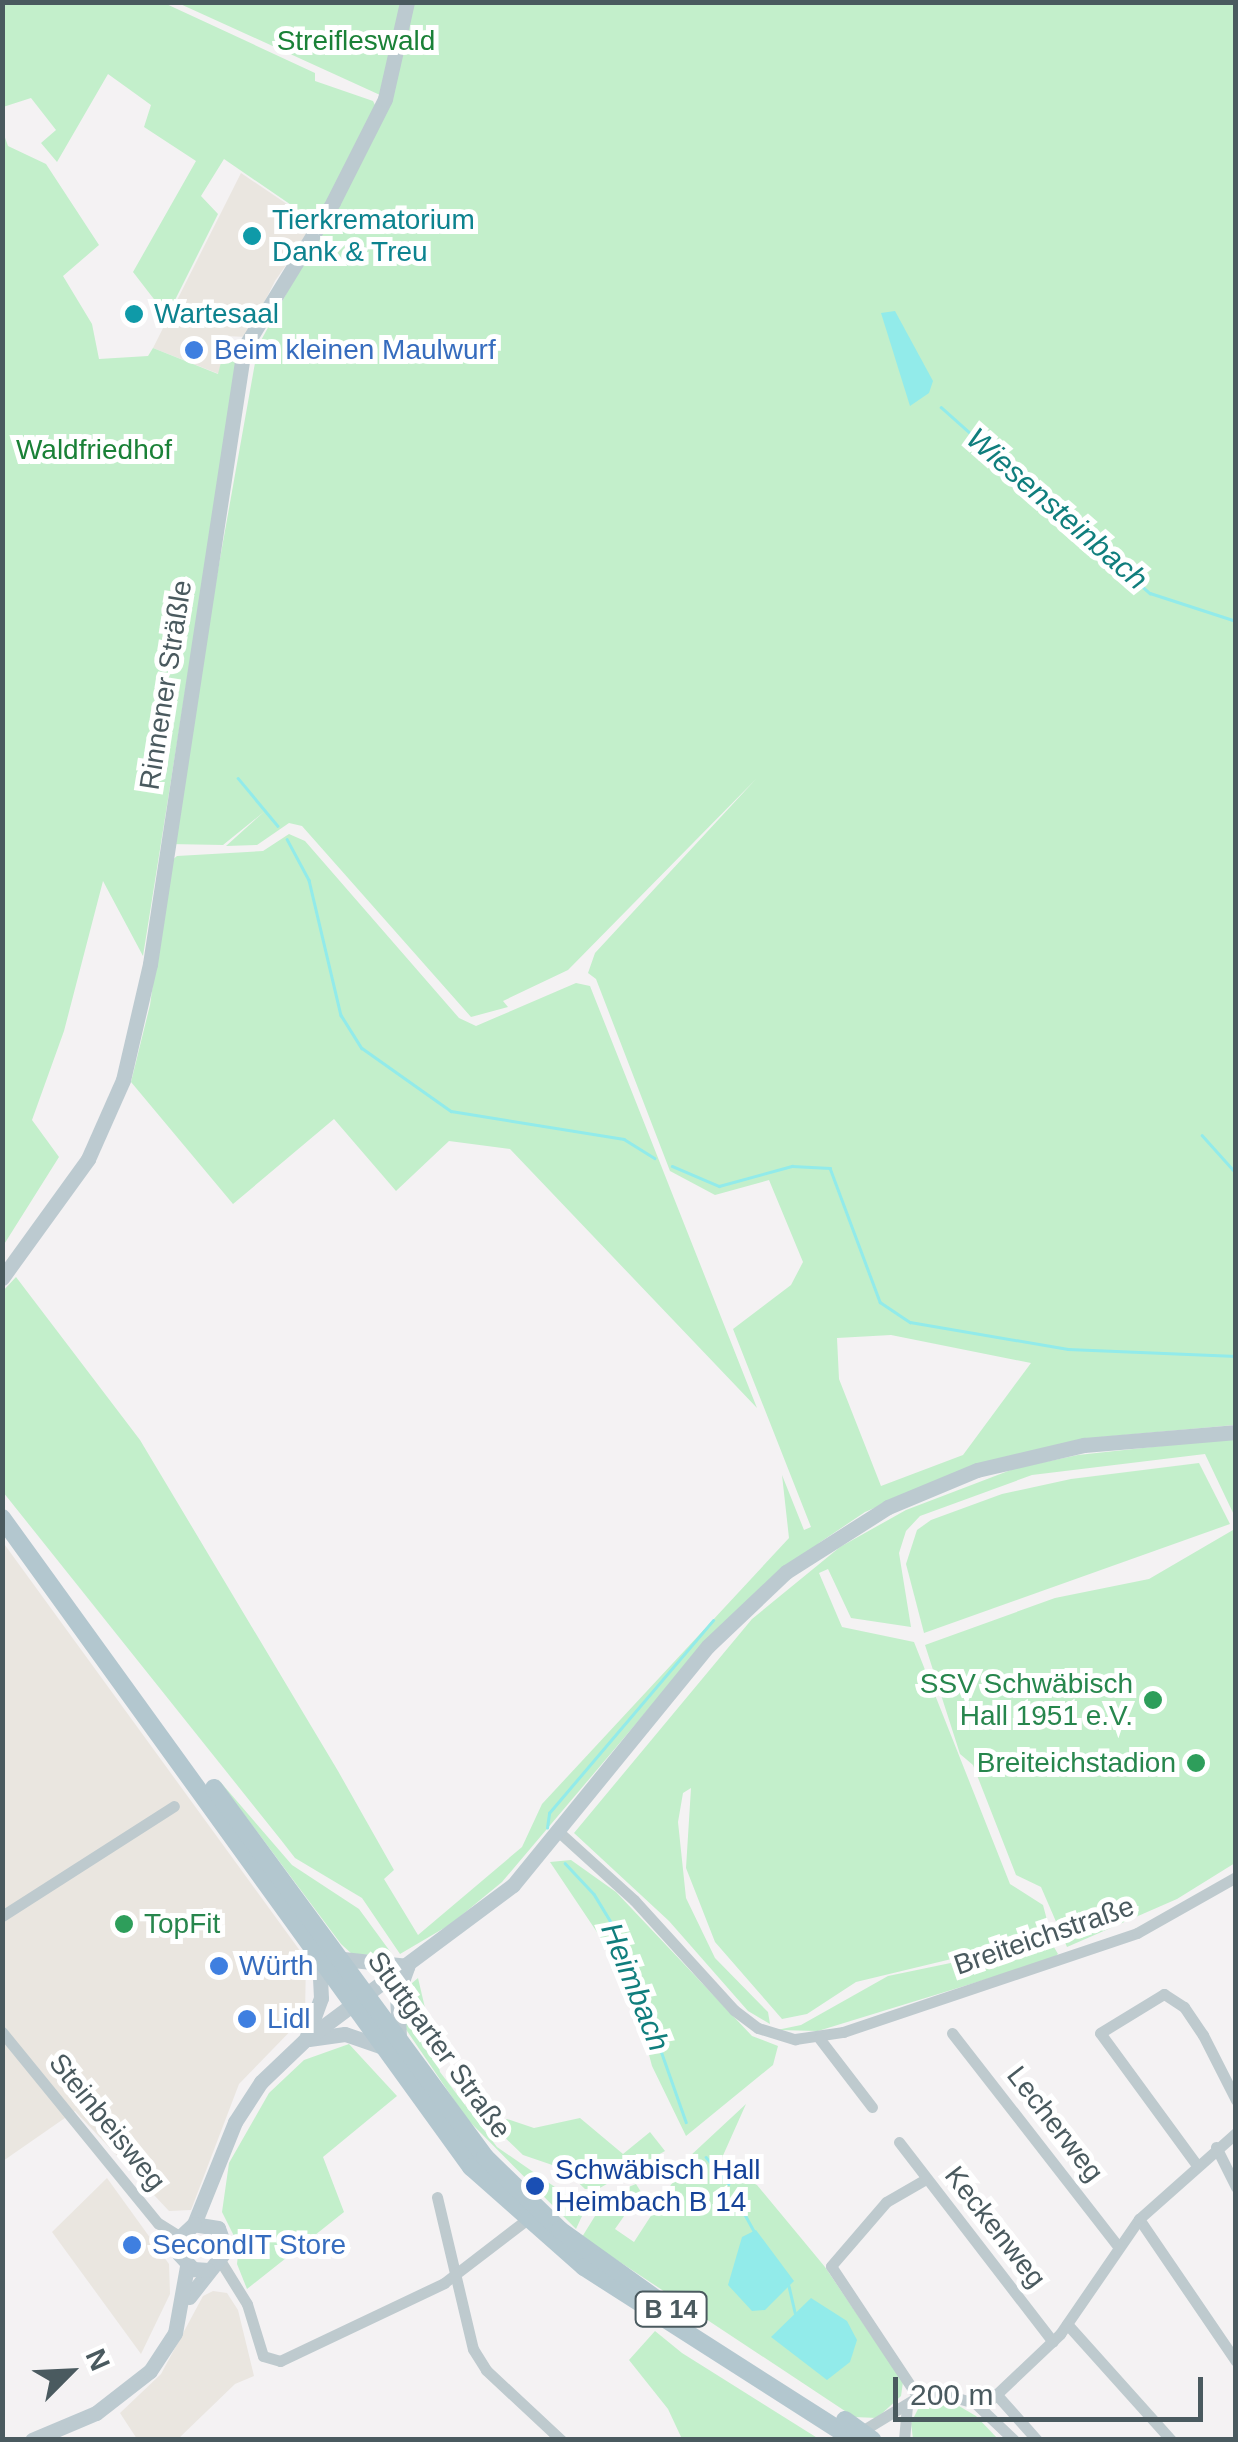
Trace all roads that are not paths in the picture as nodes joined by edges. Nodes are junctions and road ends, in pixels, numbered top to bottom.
1 (407, 2) edge
2 (2, 1278) edge
3 (1236, 1432) edge
4 (2, 1518) edge
5 (89, 1634) junction
6 (174, 1806) dead end
7 (560, 1833) junction
8 (1236, 1877) edge
9 (2, 1916) edge
10 (318, 1954) junction
11 (343, 1960) junction
12 (404, 1968) junction
13 (365, 1995) junction
14 (2, 2032) edge
15 (952, 2033) dead end
16 (819, 2038) junction
17 (306, 2040) junction
18 (391, 2044) junction
19 (1236, 2100) edge
20 (872, 2108) dead end
21 (1236, 2133) edge
22 (899, 2142) dead end
23 (1216, 2147) junction
24 (1196, 2164) junction
25 (926, 2179) junction
26 (1236, 2187) edge
27 (211, 2190) junction
28 (437, 2197) dead end
29 (1139, 2219) junction
30 (526, 2220) junction
31 (194, 2224) junction
32 (221, 2232) junction
33 (180, 2236) junction
34 (1118, 2246) junction
35 (187, 2266) junction
36 (215, 2266) junction
37 (452, 2276) junction
38 (184, 2304) junction
39 (1068, 2324) junction
40 (1054, 2342) junction
41 (1236, 2361) edge
42 (996, 2394) junction
43 (913, 2400) junction
44 (982, 2408) junction
45 (863, 2437) edge
46 (32, 2440) edge
47 (561, 2440) edge
48 (904, 2440) edge
49 (1014, 2440) edge
50 (1037, 2440) edge
51 (1171, 2440) edge

1 - 2 street, Rinnener Sträßle
3 - 7 street
4 - 5 main road, Stuttgarter Straße / B 14
5 - 10 main road, Stuttgarter Straße / B 14
5 - 11 main road, Stuttgarter Straße / B 14
6 - 9 street
7 - 12 street
7 - 16 street
8 - 16 street, Breiteichstraße
10 - 13 main road, Stuttgarter Straße / B 14
10 - 17 street
11 - 12 street
11 - 13 main road, Stuttgarter Straße / B 14
12 - 13 street
12 - 18 street
13 - 17 street
13 - 18 main road, Stuttgarter Straße / B 14
14 - 33 street, Steinbeisweg
15 - 34 street, Lecherweg
16 - 20 street
17 - 18 street
17 - 27 street
18 - 30 main road, Stuttgarter Straße / B 14
18 - 45 main road, Stuttgarter Straße / B 14
19 - 24 street
21 - 23 street
22 - 25 street, Keckenweg
23 - 24 street
23 - 26 street
24 - 29 street
25 - 40 street, Keckenweg
25 - 43 street
27 - 31 street
27 - 32 street
28 - 37 street
29 - 34 street
29 - 41 street
30 - 37 street
30 - 45 main road, Stuttgarter Straße / B 14
31 - 32 street
31 - 33 street
32 - 36 street
33 - 35 street
34 - 39 street
35 - 36 street
35 - 38 street
36 - 37 street
36 - 38 street
37 - 47 street
38 - 46 street
39 - 40 street
39 - 51 street
40 - 42 street
42 - 44 street
42 - 50 street
43 - 44 street
43 - 45 street
43 - 48 street
44 - 49 street

